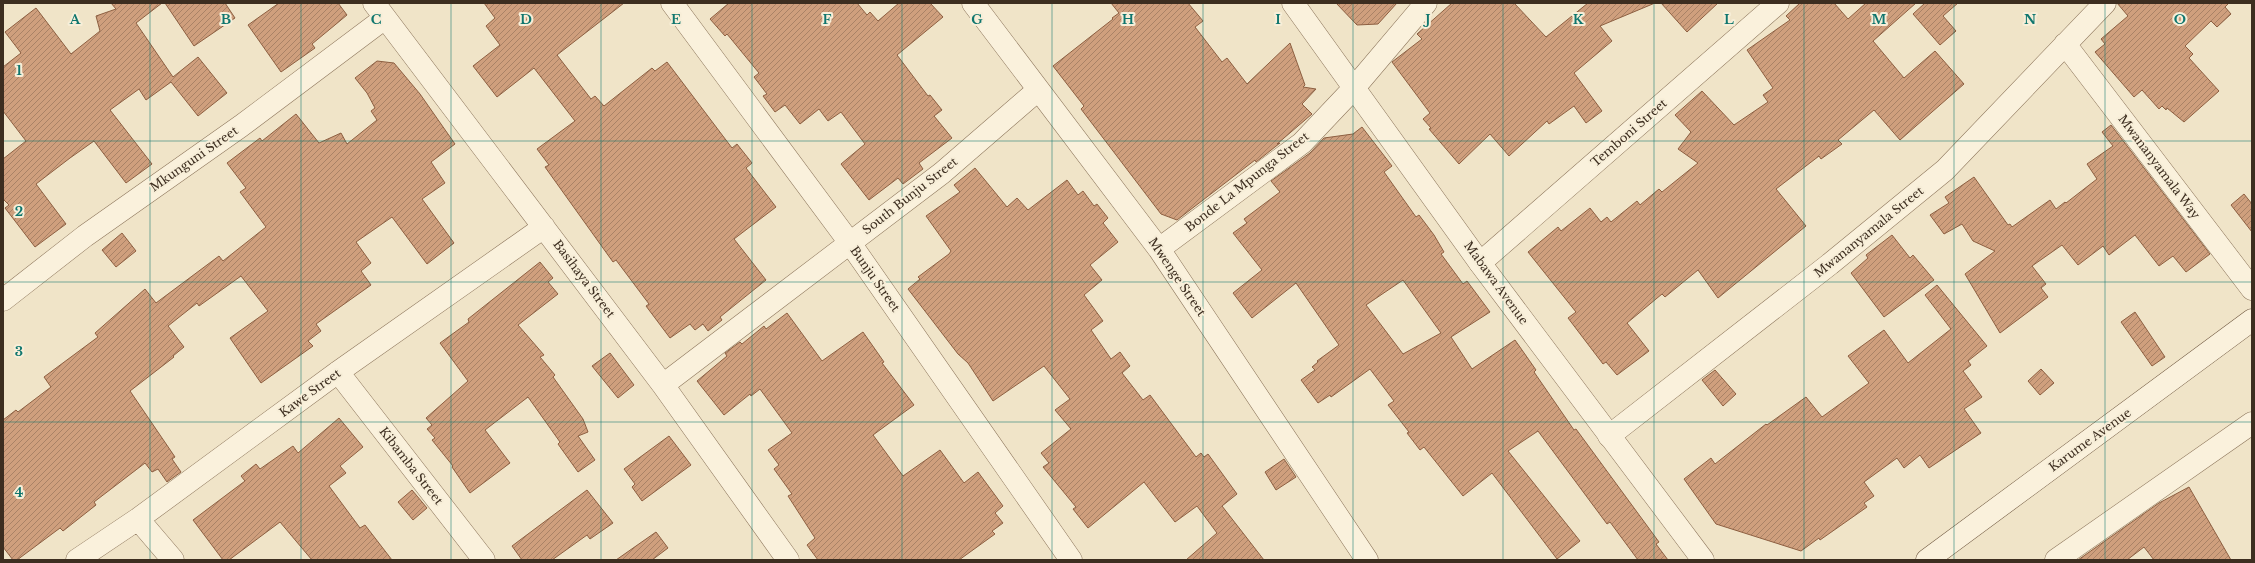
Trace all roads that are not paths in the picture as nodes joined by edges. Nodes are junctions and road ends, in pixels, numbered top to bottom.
1 (672, 3) edge
2 (973, 3) edge
3 (1292, 3) edge
4 (1426, 3) edge
5 (1778, 3) edge
6 (2106, 3) edge
7 (379, 10) edge
8 (2065, 44) junction
9 (1354, 88) junction
10 (1038, 90) junction
11 (544, 227) junction
12 (850, 243) junction
13 (1159, 249) junction
14 (1480, 263) junction
15 (2252, 289) edge
16 (3, 300) edge
17 (2252, 320) edge
18 (338, 372) junction
19 (663, 385) junction
20 (2252, 423) edge
21 (1609, 436) junction
22 (138, 519) junction
23 (76, 560) edge
24 (173, 560) edge
25 (484, 560) edge
26 (788, 560) edge
27 (1071, 560) edge
28 (1367, 560) edge
29 (1703, 560) edge
30 (1927, 560) edge
31 (2056, 560) edge

1 - 12 street, Bunju Street
2 - 10 street, Mwenge Street
3 - 9 street, Mabawa Avenue
4 - 9 street, Bonde La Mpunga Street
5 - 14 street, Temboni Street
6 - 8 street, Mwananyamala Street
7 - 11 street, Basihaya Street
7 - 16 street, Mkunguni Street
8 - 15 street, Mwananyamala Way
8 - 21 street, Mwananyamala Street
9 - 13 street, Bonde La Mpunga Street
9 - 14 street, Mabawa Avenue
10 - 12 street, South Bunju Street
10 - 13 street, Mwenge Street
11 - 18 street, Kawe Street
11 - 19 street, Basihaya Street
12 - 19 street, South Bunju Street
12 - 27 street, Bunju Street
13 - 28 street, Mwenge Street
14 - 21 street, Mabawa Avenue
17 - 30 street, Karume Avenue
18 - 22 street, Kawe Street
18 - 25 street, Kibamba Street
19 - 26 street, Basihaya Street
20 - 31 street
21 - 29 street, Mabawa Avenue
22 - 23 street, Kawe Street
22 - 24 street

